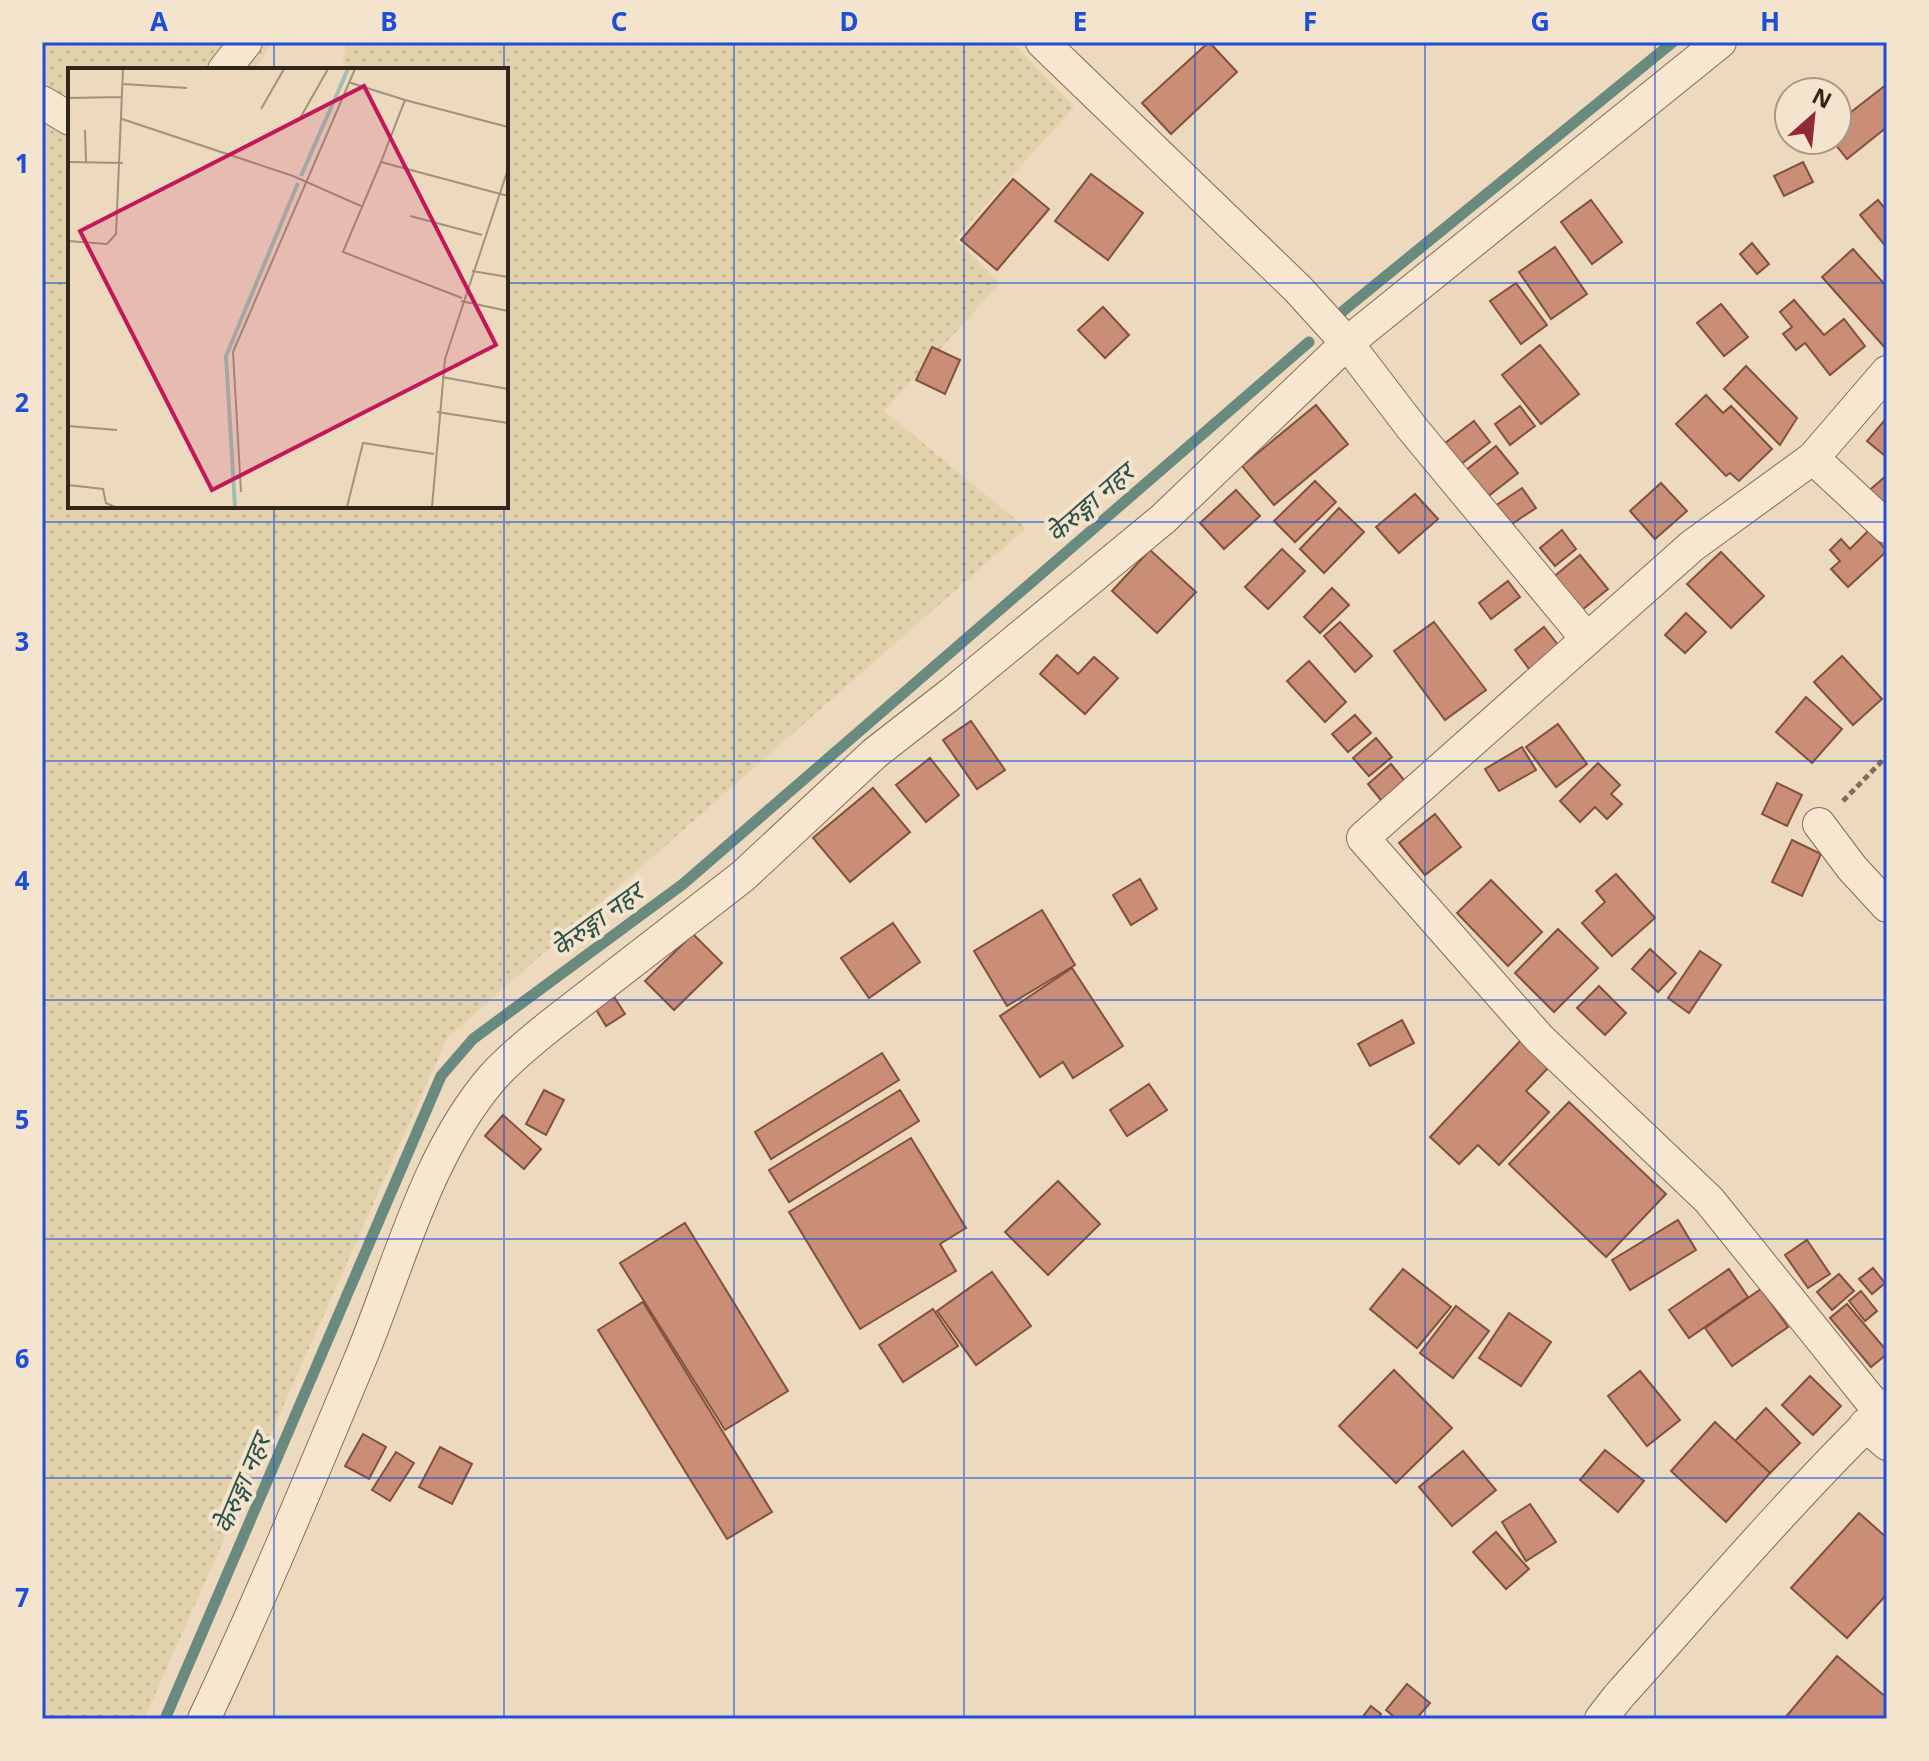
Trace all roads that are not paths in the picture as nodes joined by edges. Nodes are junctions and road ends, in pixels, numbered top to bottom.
1 (246, 42) edge
2 (1042, 42) edge
3 (1720, 42) edge
4 (226, 68) edge
5 (42, 102) edge
6 (68, 118) edge
7 (1347, 343) junction
8 (1887, 372) edge
9 (1813, 458) junction
10 (1887, 527) edge
11 (1587, 639) junction
12 (1819, 824) road end
13 (1887, 906) edge
14 (1880, 1422) edge
15 (204, 1719) edge
16 (1601, 1719) edge

1 - 4 street
2 - 7 street
3 - 7 street
5 - 6 street
7 - 11 street
7 - 15 street
8 - 9 street
9 - 10 street
9 - 11 street
11 - 14 street
12 - 13 street
14 - 16 street

